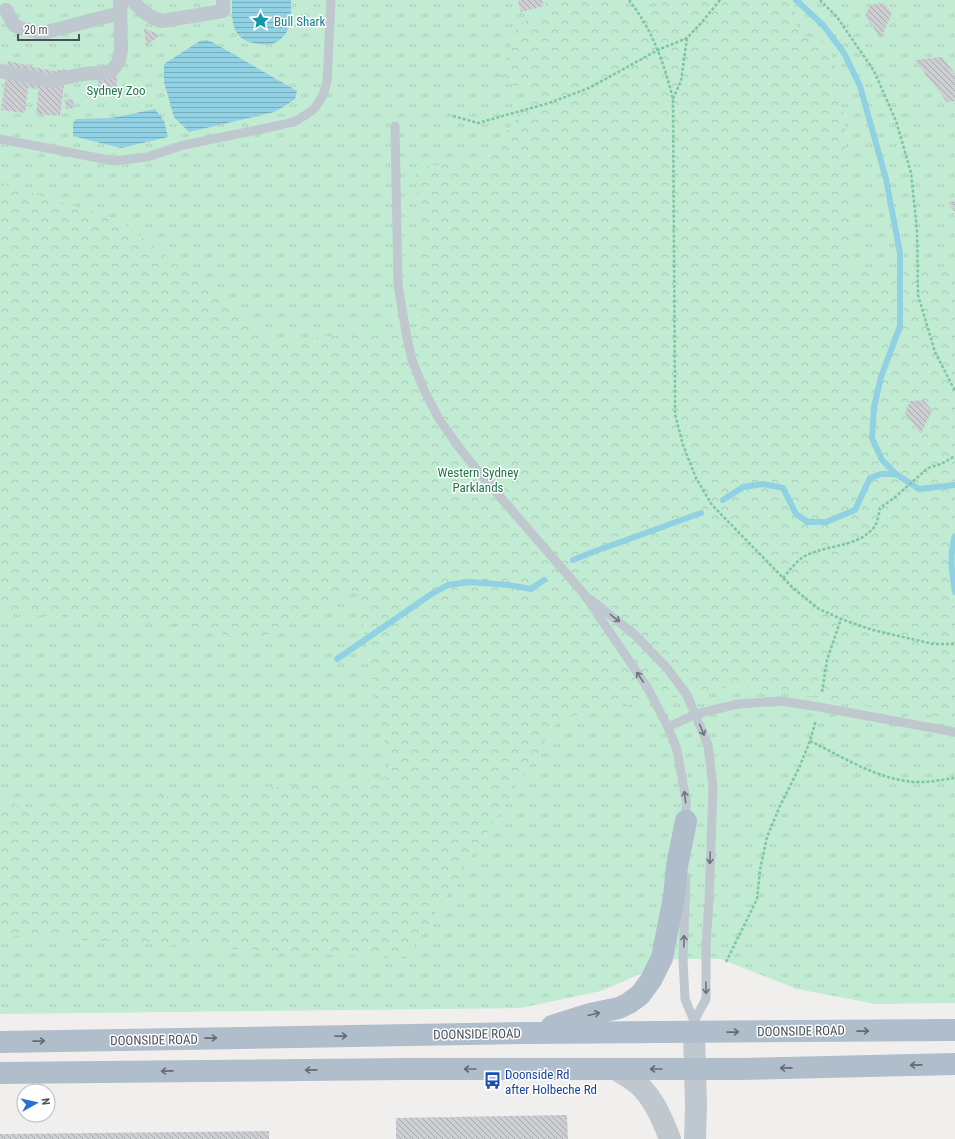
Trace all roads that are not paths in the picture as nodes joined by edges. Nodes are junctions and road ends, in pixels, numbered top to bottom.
1 (132, 0) edge
2 (223, 0) edge
3 (331, 0) edge
4 (120, 6) edge
5 (6, 10) dead end
6 (0, 71) edge
7 (395, 126) dead end
8 (0, 139) edge
9 (584, 594) junction
10 (696, 714) junction
11 (668, 727) junction
12 (955, 732) edge
13 (686, 821) junction
14 (694, 1027) junction
15 (955, 1030) edge
16 (529, 1033) junction
17 (0, 1042) edge
18 (955, 1064) edge
19 (616, 1069) junction
20 (695, 1069) junction
21 (0, 1073) edge
22 (670, 1139) edge
23 (695, 1139) edge

1 - 2 street
3 - 8 lane
4 - 5 street
4 - 6 street
7 - 9 lane
9 -> 10 lane
11 -> 9 lane
10 - 11 lane
10 - 12 lane
10 -> 14 lane
13 -> 11 lane
14 -> 13 lane
16 -> 13 main road
14 -> 15 main road, DOONSIDE ROAD
14 - 16 main road, DOONSIDE ROAD
14 - 20 street
17 -> 16 main road, DOONSIDE ROAD
18 -> 20 main road
20 -> 19 main road
19 -> 21 main road
19 - 22 street
20 - 23 street

